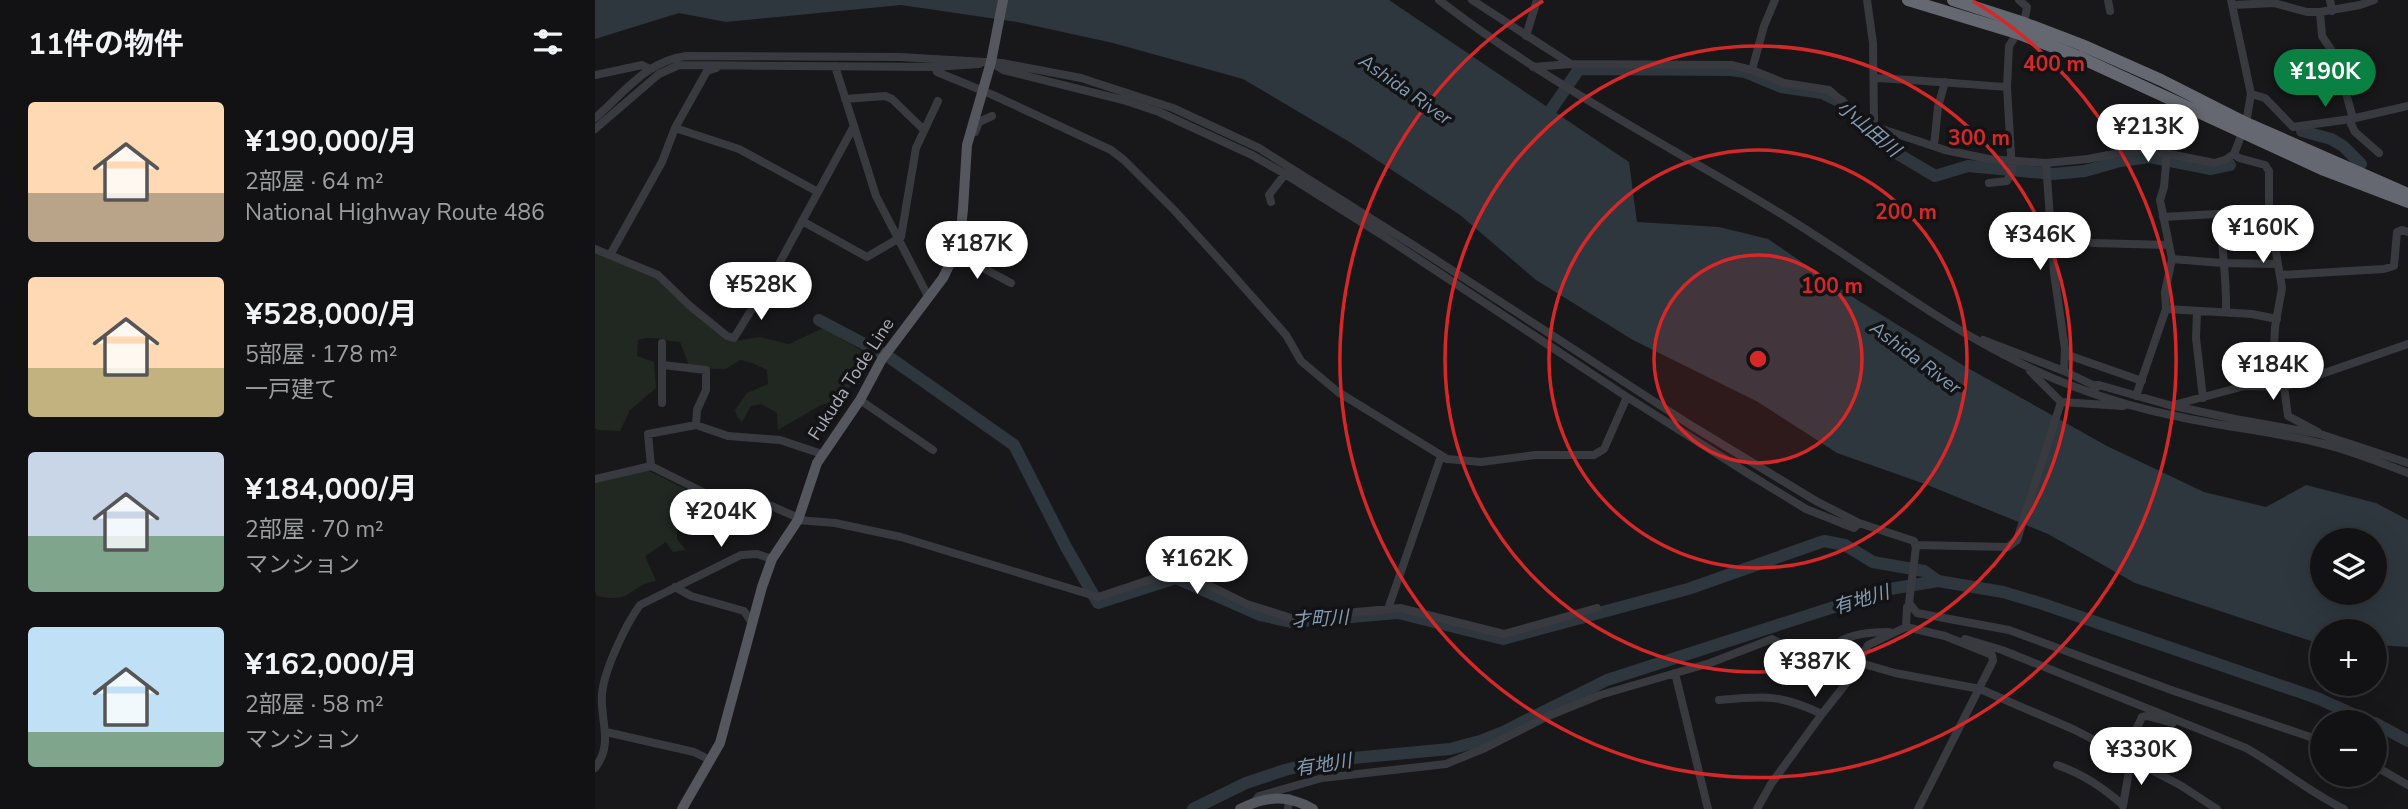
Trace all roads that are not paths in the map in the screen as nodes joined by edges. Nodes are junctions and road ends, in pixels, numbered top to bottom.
1 (1003, 0) edge
2 (1439, 0) edge
3 (1472, 0) edge
4 (1537, 0) edge
5 (1775, 0) edge
6 (1867, 0) edge
7 (1908, 0) edge
8 (1953, 0) edge
9 (2019, 0) edge
10 (2108, 0) edge
11 (2330, 0) edge
12 (2374, 0) edge
13 (2232, 2) edge
14 (2110, 11) dead end
15 (2332, 11) junction
16 (2320, 12) junction
17 (2021, 28) junction
18 (1526, 36) junction
19 (991, 60) junction
20 (1571, 64) junction
21 (722, 66) junction
22 (835, 66) junction
23 (935, 67) junction
24 (1533, 67) junction
25 (650, 69) junction
26 (1752, 70) junction
27 (595, 75) edge
28 (1874, 78) junction
29 (1945, 82) junction
30 (2007, 87) junction
31 (983, 92) junction
32 (2251, 94) junction
33 (845, 99) junction
34 (938, 101) dead end
35 (2408, 106) edge
36 (992, 116) dead end
37 (595, 118) edge
38 (2351, 119) junction
39 (1871, 125) junction
40 (854, 127) junction
41 (675, 128) junction
42 (2244, 128) junction
43 (595, 129) edge
44 (923, 129) junction
45 (968, 137) junction
46 (1241, 140) junction
47 (1934, 146) junction
48 (2379, 153) dead end
49 (2234, 154) junction
50 (1252, 155) junction
51 (2166, 157) junction
52 (2011, 165) junction
53 (2048, 169) junction
54 (1285, 174) junction
55 (1989, 183) dead end
56 (818, 191) junction
57 (2408, 194) edge
58 (1271, 202) dead end
59 (2408, 202) edge
60 (2269, 211) junction
61 (2221, 214) junction
62 (2163, 217) junction
63 (802, 221) junction
64 (2408, 232) edge
65 (897, 238) junction
66 (2092, 243) dead end
67 (2168, 245) junction
68 (595, 250) edge
69 (955, 253) junction
70 (610, 255) junction
71 (2172, 259) junction
72 (2222, 263) junction
73 (2278, 264) junction
74 (2280, 275) junction
75 (1011, 283) dead end
76 (928, 296) junction
77 (2166, 309) junction
78 (2197, 312) junction
79 (2226, 312) junction
80 (2277, 318) junction
81 (1973, 339) junction
82 (662, 343) dead end
83 (2408, 344) edge
84 (2065, 354) junction
85 (663, 365) junction
86 (2025, 366) junction
87 (2064, 371) junction
88 (2142, 381) junction
89 (2093, 385) junction
90 (2272, 387) junction
91 (2284, 387) junction
92 (2136, 396) junction
93 (1627, 397) junction
94 (2203, 398) junction
95 (860, 400) junction
96 (2060, 402) junction
97 (662, 403) dead end
98 (2128, 404) junction
99 (2169, 405) junction
100 (696, 425) junction
101 (2320, 434) junction
102 (2335, 438) junction
103 (933, 450) dead end
104 (823, 454) junction
105 (1441, 456) junction
106 (2367, 457) junction
107 (2408, 463) edge
108 (651, 466) junction
109 (2408, 473) edge
110 (595, 479) edge
111 (798, 520) junction
112 (1859, 523) junction
113 (1915, 544) junction
114 (772, 559) junction
115 (675, 587) junction
116 (1909, 604) junction
117 (1598, 608) dead end
118 (1388, 609) junction
119 (752, 623) junction
120 (1906, 626) junction
121 (1893, 633) junction
122 (1945, 636) junction
123 (1829, 656) junction
124 (1859, 663) junction
125 (1675, 673) junction
126 (1980, 689) junction
127 (1719, 700) dead end
128 (1822, 714) junction
129 (2182, 722) junction
130 (607, 732) junction
131 (2310, 737) edge
132 (2127, 757) junction
133 (710, 760) junction
134 (2057, 765) dead end
135 (595, 768) edge
136 (2387, 773) edge
137 (2408, 785) edge
138 (1253, 803) junction
139 (1289, 804) edge
140 (2122, 807) edge
141 (682, 809) edge
142 (1240, 809) edge
143 (1313, 809) edge
144 (1708, 809) edge
145 (1757, 809) edge
146 (1918, 809) edge
147 (2217, 809) edge
148 (2344, 809) edge

1 - 19 main road, Fukuda Tode Line
2 - 24 street
3 - 18 street
4 - 18 street
5 - 26 street
6 - 28 street
7 - 17 highway
8 - 17 highway
9 - 17 street
10 - 14 street
11 - 15 street
12 - 15 street
13 - 16 street
13 - 32 street
15 - 16 street
16 - 38 street
17 - 30 street
17 - 42 highway
18 - 20 street
19 - 23 street
19 - 25 street
19 - 31 main road, Fukuda Tode Line
19 - 46 street
19 - 50 street
20 - 24 street
20 - 26 street
21 - 22 street
21 - 41 street
21 - 43 street
22 - 23 street
22 - 33 street
23 - 31 street
24 - 81 street
25 - 27 street
25 - 37 street
26 - 39 street
28 - 29 street
28 - 39 street
29 - 30 street
29 - 47 street
30 - 52 street
31 - 45 main road, Fukuda Tode Line
31 - 105 street
32 - 38 street
32 - 42 street
33 - 40 street
33 - 44 street
34 - 44 street
35 - 38 street
36 - 45 street
38 - 48 street
39 - 47 street
40 - 56 street
40 - 65 street
41 - 56 street
41 - 70 street
42 - 49 street
42 - 57 highway
42 - 59 highway
44 - 65 street
45 - 69 main road, Fukuda Tode Line
46 - 50 street
46 - 112 street
47 - 52 street
49 - 51 street
49 - 60 street
50 - 54 street
51 - 53 street
51 - 62 street
52 - 53 street
52 - 55 street
53 - 84 street
54 - 58 street
54 - 93 street
56 - 63 street
60 - 61 street
60 - 73 street
61 - 62 street
61 - 72 street
62 - 67 street
63 - 65 street
63 - 70 street
64 - 74 street
65 - 76 street
66 - 67 street
67 - 71 street
68 - 70 street
69 - 75 street
69 - 76 main road, Fukuda Tode Line
71 - 72 street
71 - 77 street
72 - 73 street
72 - 79 street
73 - 74 street
74 - 80 street
76 - 95 main road, Fukuda Tode Line
77 - 78 street
77 - 88 street
78 - 79 street
78 - 94 street
79 - 80 street
80 - 90 street
81 - 86 street
81 - 87 street
82 - 85 street
83 - 91 street
84 - 87 street
84 - 88 street
85 - 97 street
85 - 100 street
86 - 96 street
86 - 98 street
87 - 89 street
88 - 92 street
89 - 92 street
89 - 98 street
90 - 91 street
90 - 94 street
91 - 101 street
92 - 99 street
93 - 105 street
93 - 112 street
94 - 99 street
95 - 103 street
95 - 104 main road, Fukuda Tode Line
96 - 98 street
96 - 113 street
98 - 99 street
98 - 106 street
99 - 101 street
100 - 104 street
100 - 108 street
101 - 102 street
102 - 106 street
102 - 107 street
104 - 111 main road, Fukuda Tode Line
105 - 118 street
106 - 109 street
108 - 110 street
108 - 111 street
111 - 114 main road, Fukuda Tode Line
111 - 118 street
112 - 113 street
113 - 116 street
114 - 115 street
114 - 119 main road, Fukuda Tode Line
115 - 119 street
115 - 130 street
116 - 120 street
116 - 131 street
117 - 118 street
119 - 133 main road, Fukuda Tode Line
120 - 121 street
120 - 122 street
121 - 123 street
121 - 124 street
122 - 126 street
122 - 129 street
123 - 124 street
123 - 125 street
124 - 126 street
124 - 128 street
125 - 138 street
125 - 144 street
126 - 132 street
126 - 146 street
127 - 128 street
128 - 145 street
129 - 132 street
129 - 148 street
130 - 133 street
130 - 135 street
132 - 140 street
132 - 147 street
133 - 141 main road, Fukuda Tode Line
134 - 140 street
136 - 137 street
138 - 139 main road
138 - 142 main road
139 - 143 main road

